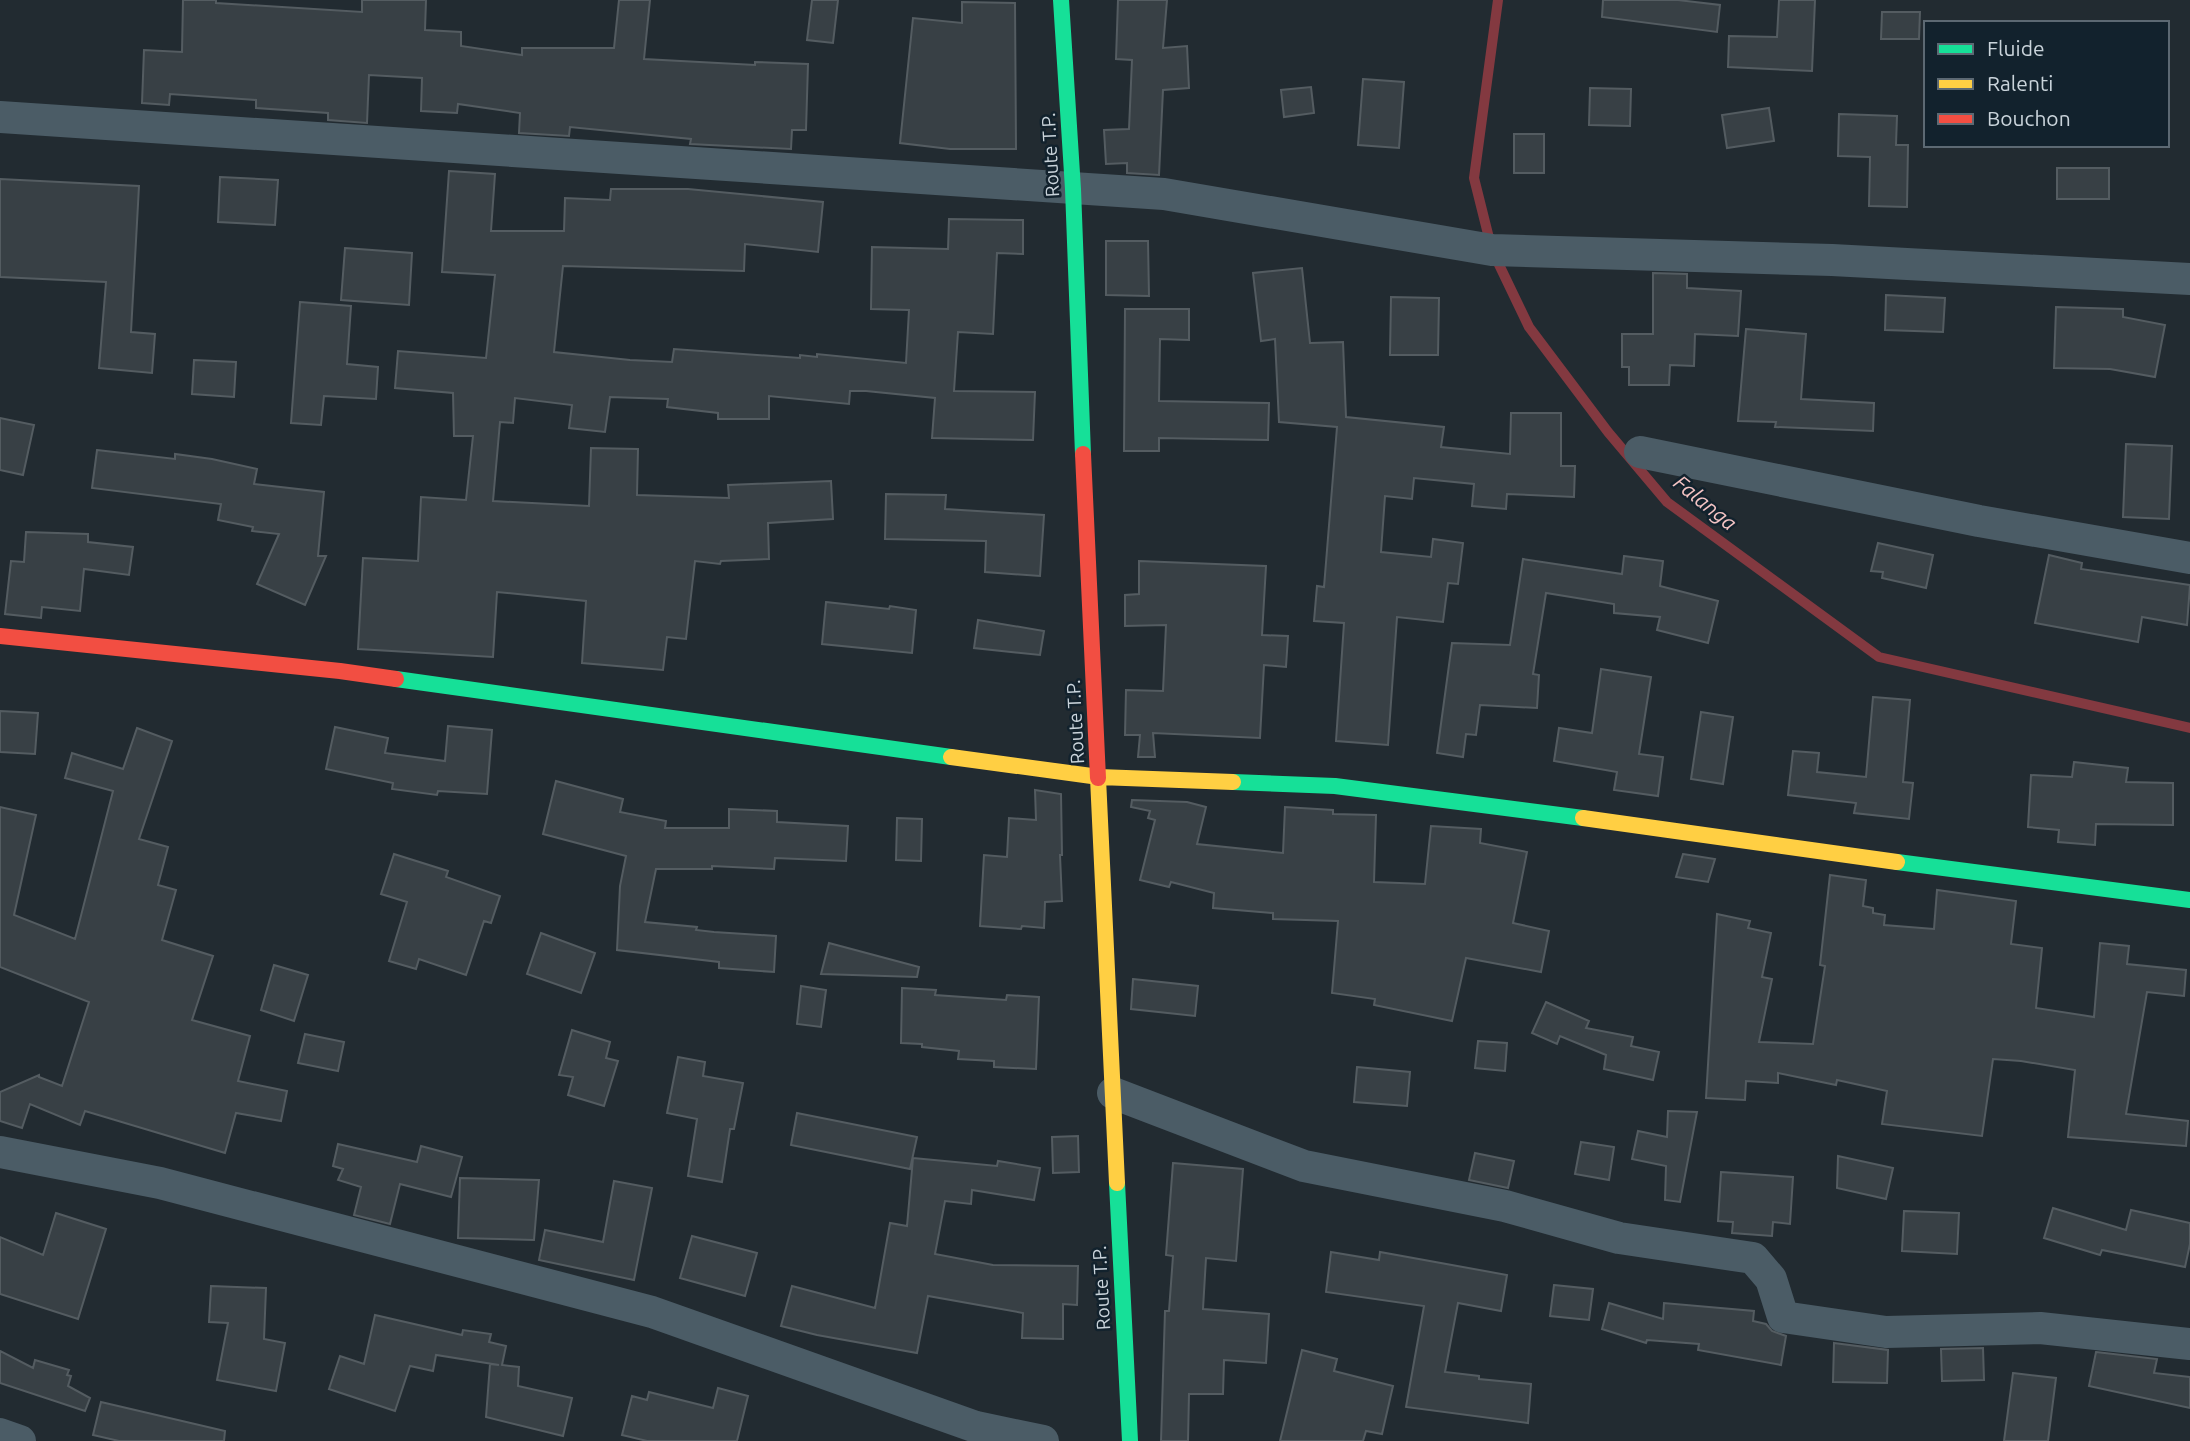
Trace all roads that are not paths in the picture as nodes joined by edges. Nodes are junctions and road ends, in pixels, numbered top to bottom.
1 (1061, 0) edge
2 (0, 117) edge
3 (1073, 189) junction
4 (2190, 279) edge
5 (1640, 452) dead end
6 (2190, 558) edge
7 (0, 636) edge
8 (1099, 777) junction
9 (2190, 900) edge
10 (1113, 1093) junction
11 (0, 1152) edge
12 (2190, 1344) edge
13 (0, 1434) edge
14 (20, 1441) edge
15 (1043, 1441) edge
16 (1130, 1441) edge

1 - 3 street, Route T.P.
2 - 3 street
3 - 4 street
3 - 8 street, Route T.P.
5 - 6 street
7 - 8 street
8 - 9 street
8 - 10 street, Route T.P.
10 - 12 street
10 - 16 street, Route T.P.
11 - 15 street
13 - 14 street

